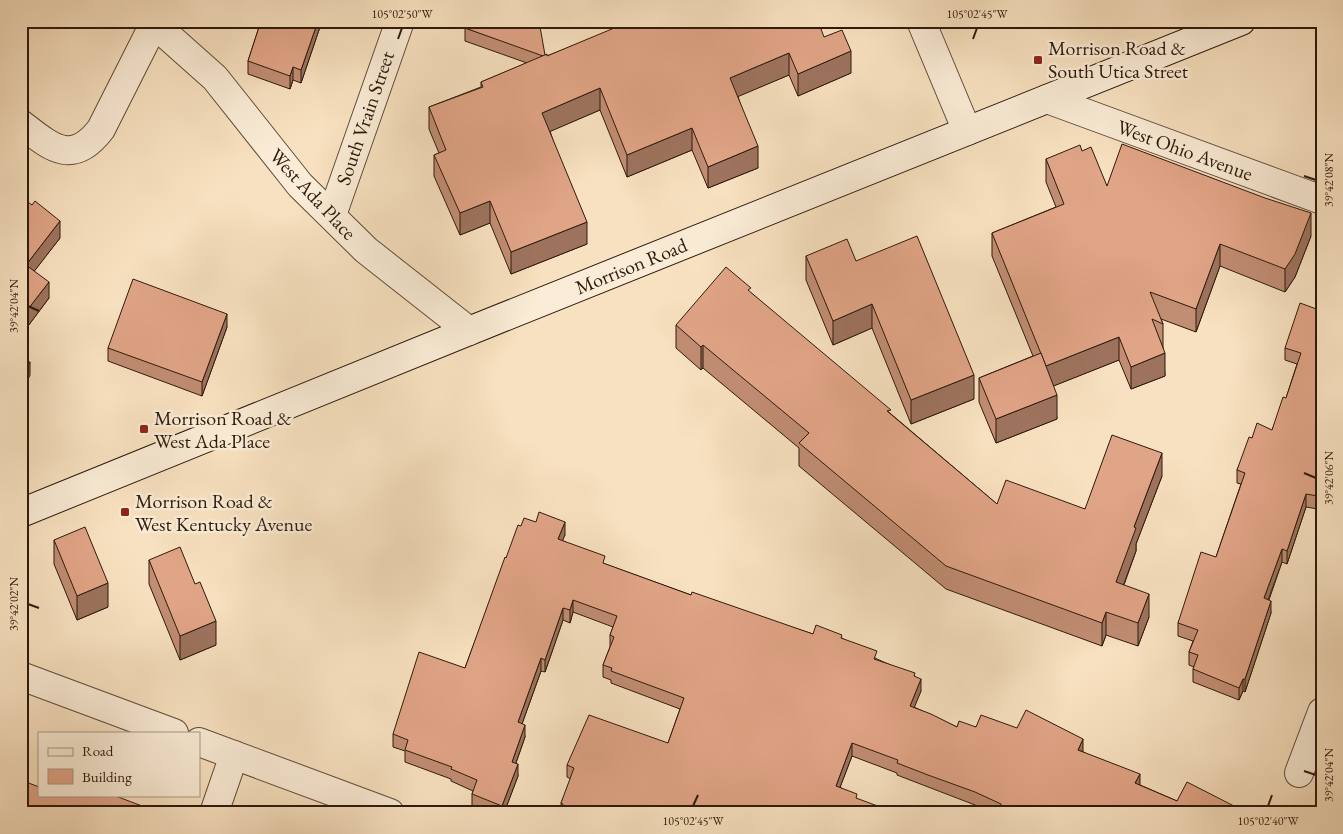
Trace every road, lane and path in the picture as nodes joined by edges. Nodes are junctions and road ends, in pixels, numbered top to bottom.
1 (400, 21) edge
2 (921, 21) edge
3 (1241, 21) edge
4 (152, 22) edge
5 (1047, 99) junction
6 (21, 124) edge
7 (968, 131) junction
8 (1322, 200) edge
9 (332, 215) junction
10 (469, 331) junction
11 (21, 513) edge
12 (21, 676) edge
13 (1322, 712) edge
14 (171, 732) edge
15 (200, 742) edge
16 (234, 755) junction
17 (1299, 773) dead end
18 (214, 813) edge
19 (390, 813) edge

1 - 9 street, South Vrain Street
2 - 7 street
3 - 5 street, Morrison Road
4 - 6 street
4 - 9 street, West Ada Place
5 - 7 street, Morrison Road
5 - 8 street, West Ohio Avenue
7 - 10 street, Morrison Road
9 - 10 street, West Ada Place
10 - 11 street, Morrison Road
12 - 14 street
13 - 17 street
15 - 16 street
16 - 18 street
16 - 19 street

